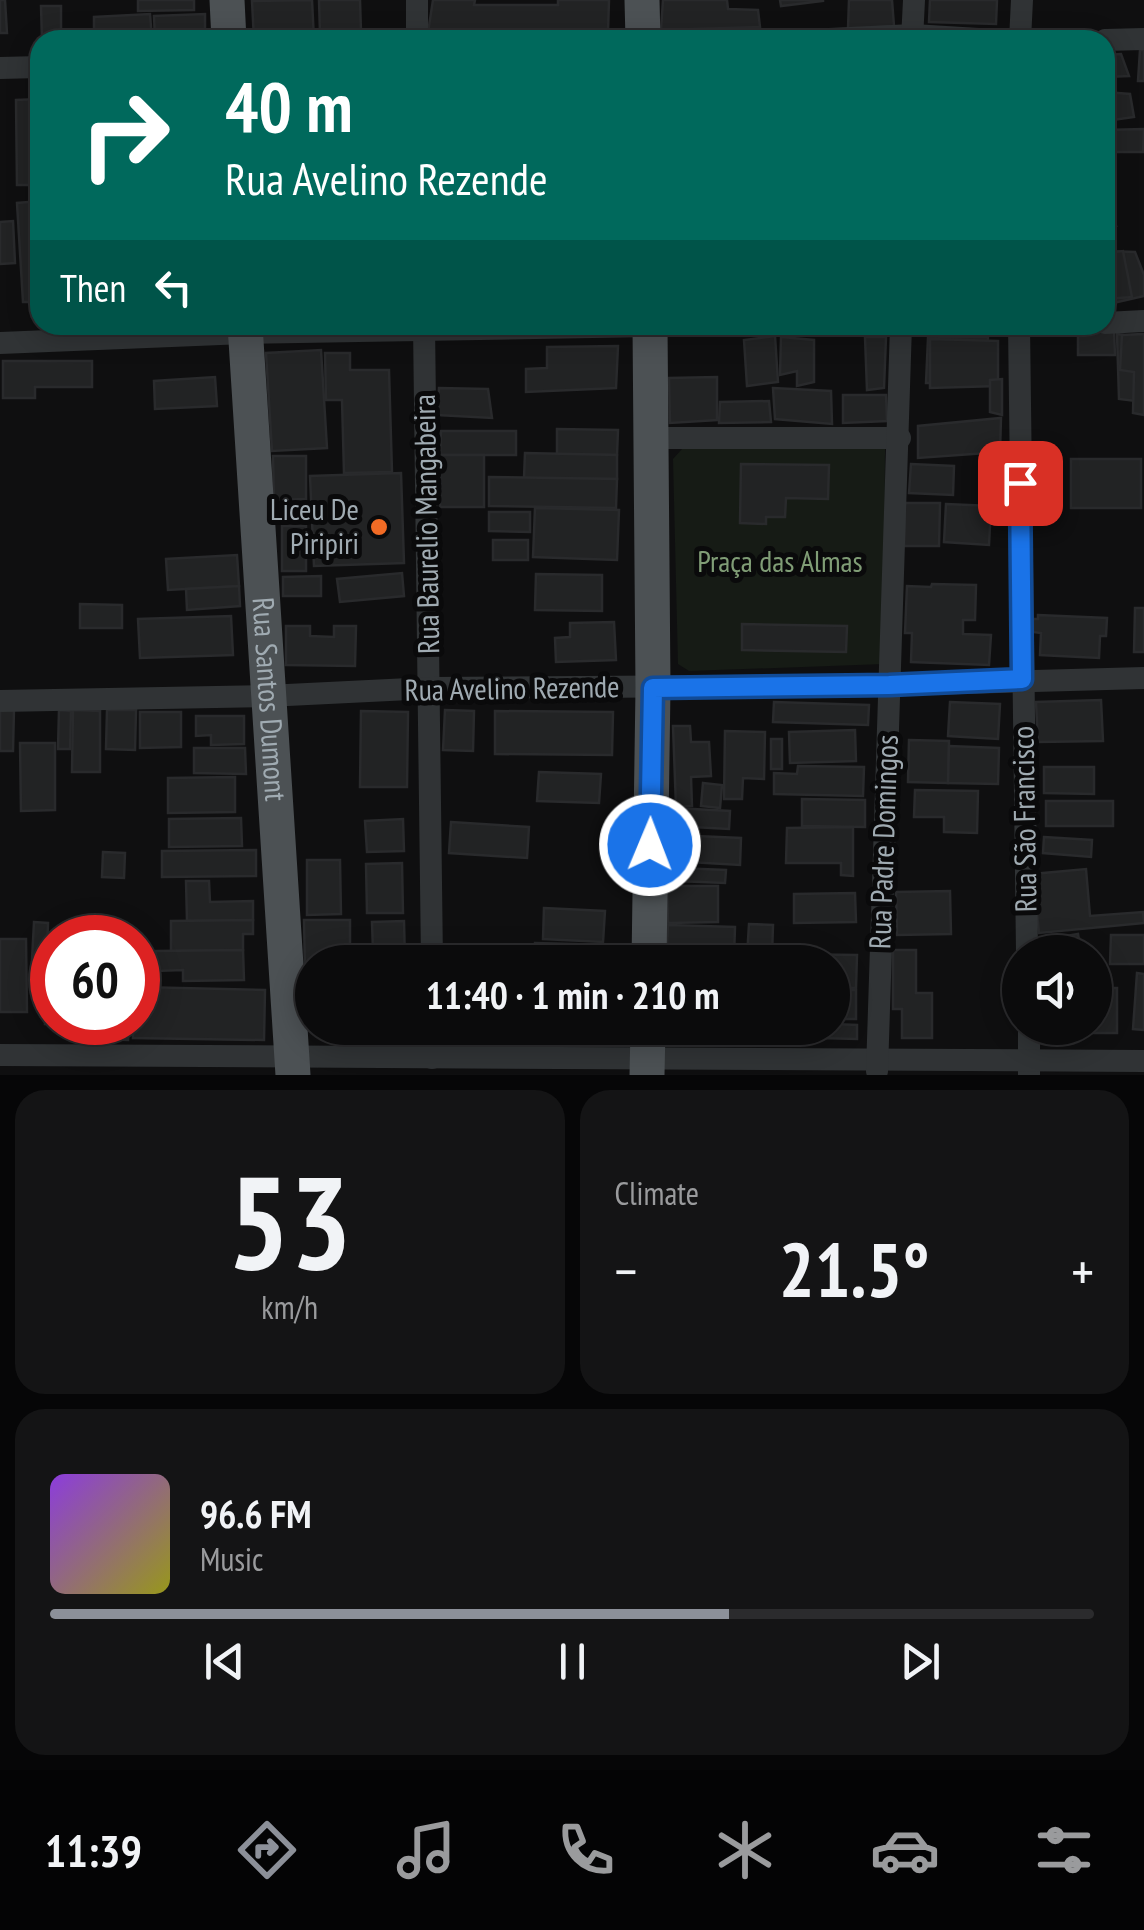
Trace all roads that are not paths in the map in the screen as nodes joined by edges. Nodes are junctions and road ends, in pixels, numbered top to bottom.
1 (227, 0) edge
2 (417, 0) edge
3 (642, 0) edge
4 (914, 0) edge
5 (1022, 0) edge
6 (229, 30) edge
7 (416, 30) edge
8 (643, 30) edge
9 (913, 30) edge
10 (1020, 30) edge
11 (1144, 39) edge
12 (1115, 40) edge
13 (30, 67) edge
14 (0, 68) edge
15 (1144, 322) edge
16 (1115, 323) edge
17 (140, 335) edge
18 (245, 335) edge
19 (424, 335) edge
20 (650, 335) edge
21 (901, 335) edge
22 (1019, 335) edge
23 (0, 343) edge
24 (652, 438) junction
25 (900, 438) junction
26 (1144, 678) edge
27 (1022, 679) junction
28 (889, 685) junction
29 (430, 688) junction
30 (653, 688) junction
31 (267, 696) junction
32 (0, 700) edge
33 (1027, 935) edge
34 (432, 945) edge
35 (649, 945) edge
36 (432, 1045) edge
37 (0, 1054) edge
38 (648, 1054) edge
39 (432, 1058) junction
40 (1144, 1061) edge
41 (292, 1066) edge
42 (877, 1068) edge
43 (1029, 1068) edge

1 - 6 main road
2 - 7 street
3 - 8 main road
4 - 9 street
5 - 10 street
11 - 12 street
13 - 14 street
15 - 16 street
17 - 23 street
18 - 31 main road, Rua Santos Dumont
19 - 29 street, Rua Baurelio Mangabeira
20 - 24 main road
21 - 25 street, Rua Padre Domingos
22 - 27 street, Rua São Francisco
24 - 25 street
24 - 30 main road
25 - 28 street, Rua Padre Domingos
26 - 27 street, Rua Avelino Rezende
27 - 28 street, Rua Avelino Rezende
27 - 33 street, Rua São Francisco
28 - 30 street, Rua Avelino Rezende
28 - 42 street, Rua Padre Domingos
29 - 30 street, Rua Avelino Rezende
29 - 31 street, Rua Avelino Rezende
29 - 34 street, Rua Baurelio Mangabeira
30 - 35 main road
31 - 32 street, Rua Avelino Rezende
31 - 41 main road, Rua Santos Dumont
36 - 39 street
37 - 41 street
38 - 39 street
38 - 42 street
39 - 41 street
40 - 43 street
42 - 43 street

